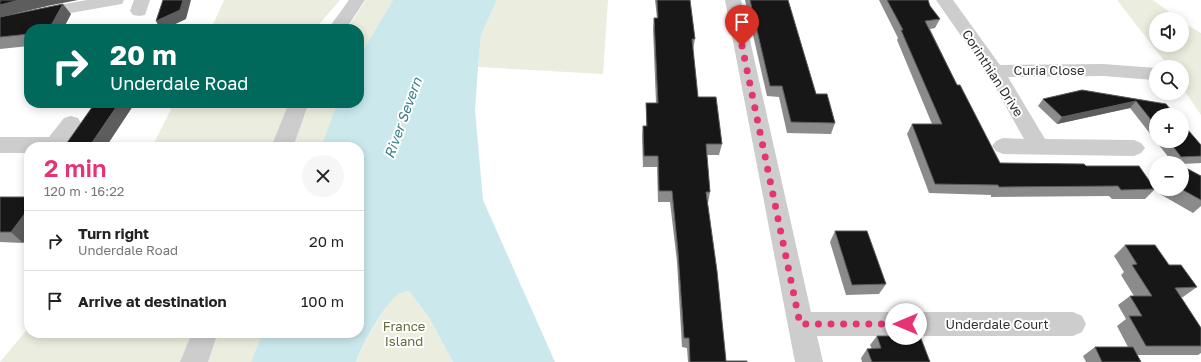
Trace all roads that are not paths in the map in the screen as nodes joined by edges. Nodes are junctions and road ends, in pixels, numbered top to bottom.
1 (116, 0) edge
2 (356, 0) edge
3 (733, 0) edge
4 (944, 0) edge
5 (0, 24) edge
6 (340, 24) edge
7 (1095, 53) dead end
8 (1103, 70) junction
9 (995, 71) junction
10 (1149, 74) edge
11 (297, 108) edge
12 (71, 123) dead end
13 (56, 142) edge
14 (284, 142) edge
15 (0, 145) edge
16 (24, 145) edge
17 (1003, 146) dead end
18 (1039, 147) junction
19 (1134, 148) dead end
20 (800, 324) junction
21 (1073, 324) dead end
22 (204, 338) edge
23 (194, 362) edge
24 (808, 362) edge

1 - 5 street
2 - 6 street
3 - 20 street
4 - 9 street, Corinthian Drive
7 - 8 street, Curia Close
8 - 9 street, Curia Close
8 - 10 street, Curia Close
9 - 18 street, Corinthian Drive
11 - 14 street
12 - 13 street
15 - 16 street
17 - 18 street
18 - 19 street
20 - 21 street, Underdale Court
20 - 24 street
22 - 23 street

